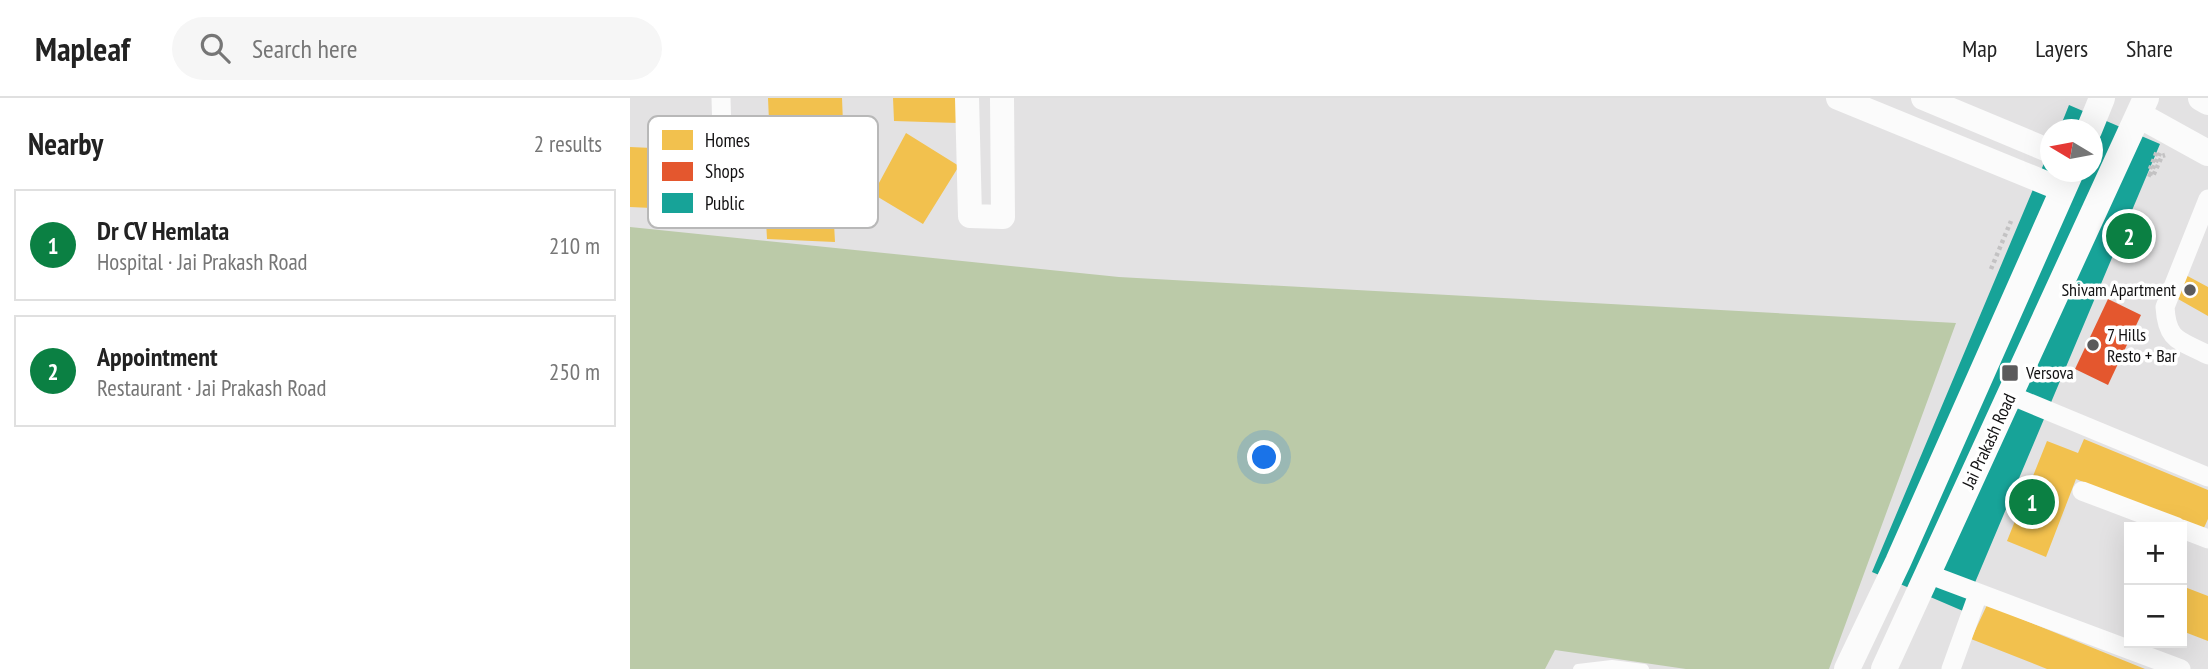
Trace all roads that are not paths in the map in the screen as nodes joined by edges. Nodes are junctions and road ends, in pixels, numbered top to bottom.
1 (721, 98) edge
2 (967, 98) edge
3 (1002, 98) edge
4 (1838, 98) edge
5 (1923, 98) edge
6 (2102, 98) edge
7 (2201, 98) edge
8 (2208, 102) edge
9 (2142, 107) edge
10 (722, 116) edge
11 (2093, 119) edge
12 (2040, 147) edge
13 (2040, 148) edge
14 (2208, 153) edge
15 (2020, 171) junction
16 (2040, 175) edge
17 (2067, 182) edge
18 (2208, 199) edge
19 (2208, 355) edge
20 (2010, 396) junction
21 (2208, 477) edge
22 (2082, 491) dead end
23 (2164, 522) edge
24 (2187, 531) edge
25 (2208, 539) edge
26 (1928, 574) junction
27 (1978, 594) junction
28 (1578, 669) edge
29 (1644, 669) edge
30 (1847, 669) edge
31 (1884, 669) edge
32 (1951, 669) edge
33 (2181, 669) edge

1 - 10 street
2 - 3 street
4 - 15 street
5 - 12 street
6 - 11 main road
7 - 8 main road
9 - 14 main road
9 - 20 main road, Jai Prakash Road
13 - 15 street
15 - 16 street
17 - 30 main road, Jai Prakash Road
18 - 19 street
20 - 21 street
20 - 26 main road, Jai Prakash Road
22 - 23 street
24 - 25 street
26 - 27 street
26 - 31 main road, Jai Prakash Road
27 - 32 street
27 - 33 street
28 - 29 lane

